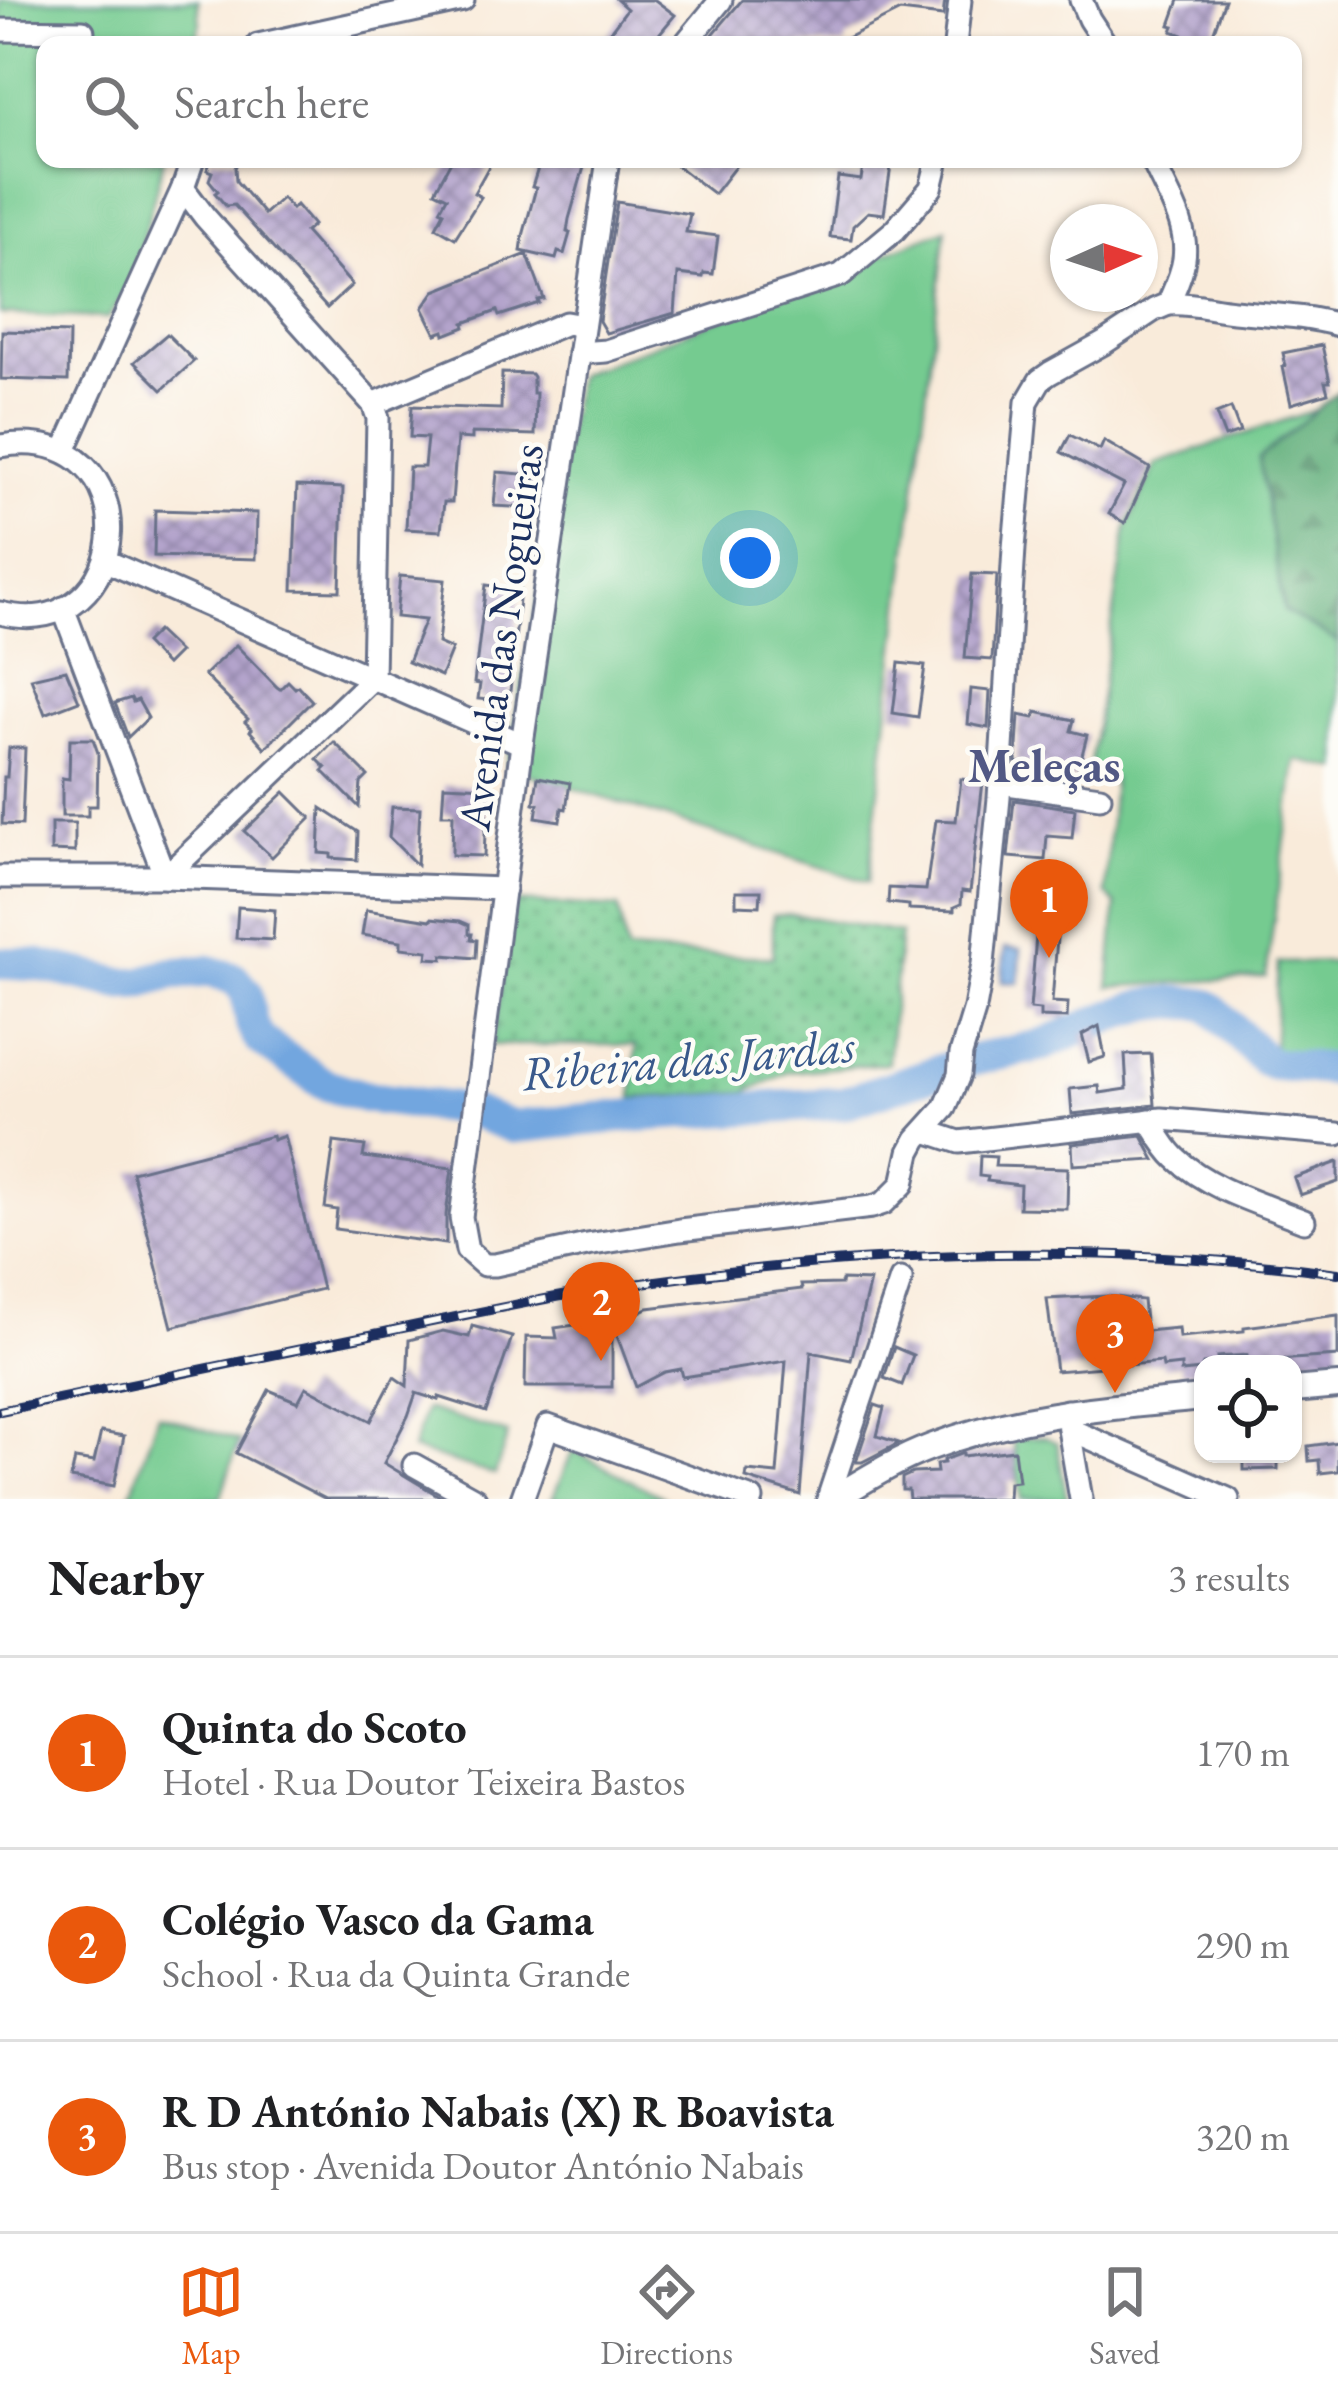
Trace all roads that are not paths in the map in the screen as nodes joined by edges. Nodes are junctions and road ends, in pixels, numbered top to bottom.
1 (463, 0) edge
2 (699, 0) edge
3 (721, 0) edge
4 (960, 0) edge
5 (1081, 0) edge
6 (357, 22) junction
7 (702, 24) junction
8 (0, 30) edge
9 (83, 31) dead end
10 (297, 36) edge
11 (360, 36) edge
12 (692, 36) edge
13 (956, 36) edge
14 (1100, 36) edge
15 (190, 168) edge
16 (607, 168) edge
17 (936, 168) edge
18 (1156, 168) edge
19 (183, 188) junction
20 (1168, 304) junction
21 (584, 326) junction
22 (1338, 326) edge
23 (580, 353) junction
24 (373, 404) junction
25 (0, 446) edge
26 (64, 451) junction
27 (106, 561) junction
28 (63, 608) junction
29 (0, 613) edge
30 (373, 678) junction
31 (522, 744) junction
32 (1000, 783) junction
33 (1100, 797) dead end
34 (166, 877) junction
35 (0, 878) edge
36 (504, 889) junction
37 (1149, 1120) junction
38 (926, 1131) junction
39 (1338, 1134) edge
40 (1304, 1221) dead end
41 (901, 1279) dead end
42 (1338, 1386) edge
43 (1302, 1389) edge
44 (1194, 1399) edge
45 (1068, 1420) junction
46 (414, 1466) dead end
47 (476, 1499) edge
48 (522, 1499) edge
49 (751, 1499) edge
50 (831, 1499) edge
51 (1081, 1499) edge
52 (1228, 1499) edge

1 - 6 street
2 - 7 street
3 - 7 street
4 - 13 street
5 - 14 street
6 - 10 street
6 - 11 street
7 - 12 street
8 - 9 street
15 - 19 street
16 - 21 street, Avenida das Nogueiras
17 - 23 street
18 - 20 street
19 - 24 street
19 - 26 street
20 - 22 street
20 - 32 street
21 - 23 street, Avenida das Nogueiras
21 - 24 street
23 - 31 street, Avenida das Nogueiras
24 - 30 street
25 - 26 street
26 - 27 street
27 - 28 street
27 - 30 street
28 - 29 street
28 - 34 street
30 - 31 street
30 - 34 street
31 - 36 street, Avenida das Nogueiras
32 - 33 street
32 - 38 street
34 - 35 street
34 - 36 street
36 - 38 street, Avenida das Nogueiras
37 - 38 street
37 - 39 street
37 - 40 street
41 - 50 street
42 - 43 main road
44 - 45 main road
45 - 50 main road
45 - 51 street
45 - 52 street
46 - 47 street
48 - 49 street

